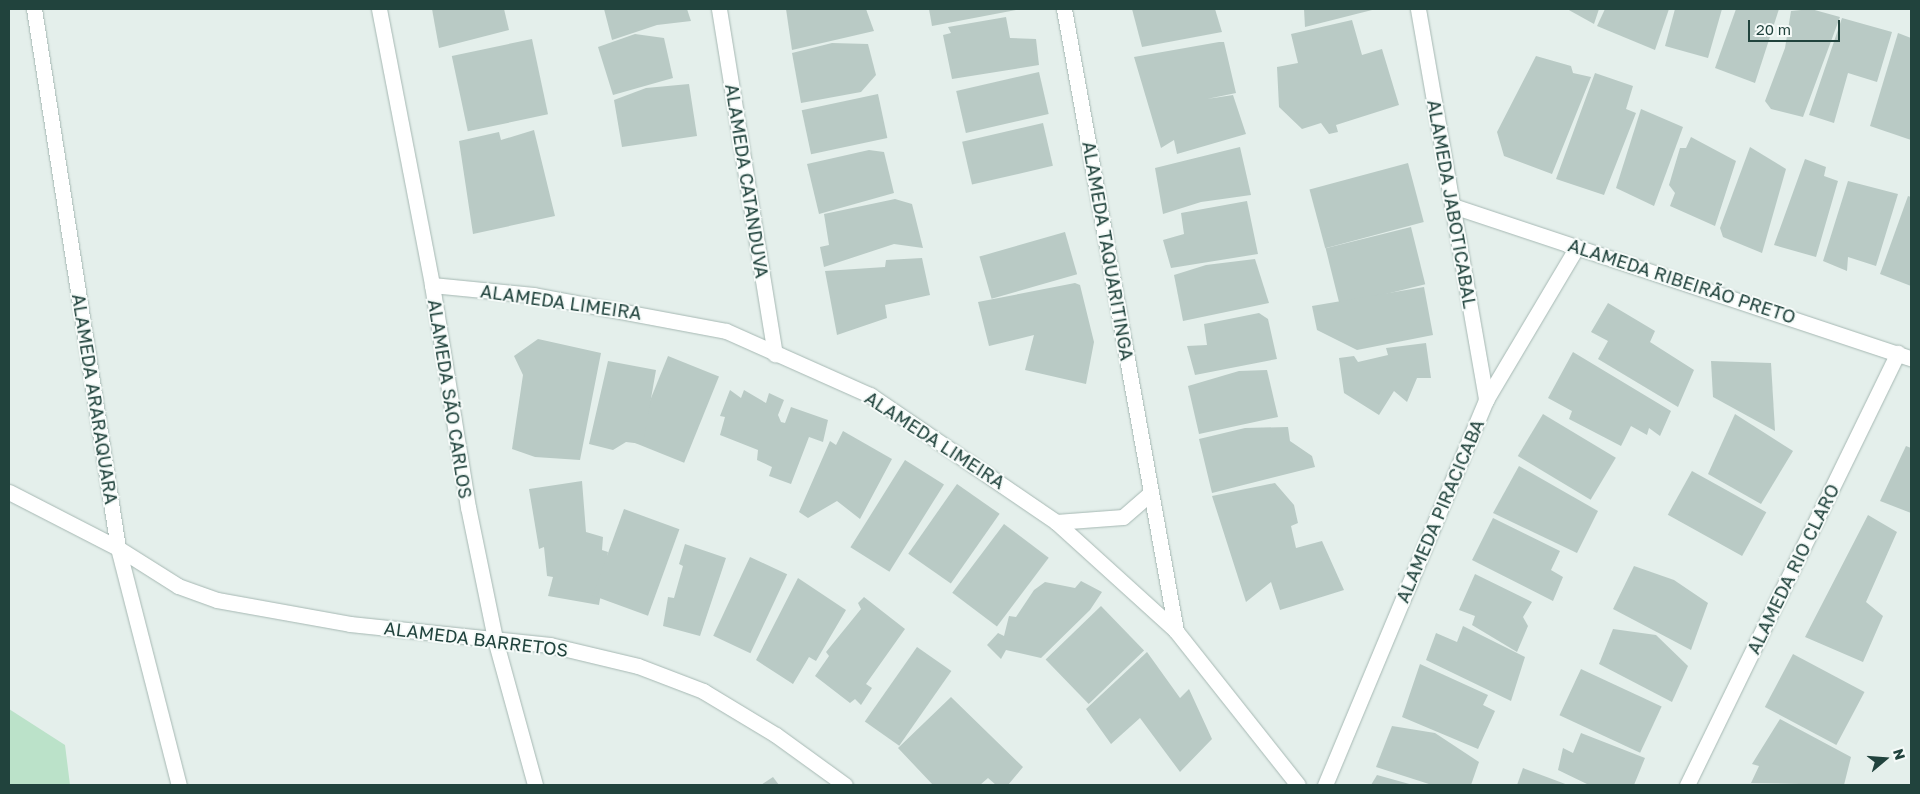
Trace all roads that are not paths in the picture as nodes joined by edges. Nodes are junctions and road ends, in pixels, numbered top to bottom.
1 (34, 9) edge
2 (379, 9) edge
3 (719, 9) edge
4 (1064, 9) edge
5 (1418, 9) edge
6 (1452, 206) junction
7 (1577, 247) junction
8 (432, 285) junction
9 (775, 354) junction
10 (1905, 355) edge
11 (1486, 400) junction
12 (9, 492) edge
13 (1151, 493) junction
14 (1056, 522) junction
15 (118, 548) junction
16 (1176, 631) junction
17 (496, 643) junction
18 (179, 785) edge
19 (536, 785) edge
20 (845, 785) edge
21 (1298, 785) edge
22 (1325, 785) edge
23 (1687, 785) edge

1 - 15 street, ALAMEDA ARARAQUARA
2 - 8 street, ALAMEDA SÃO CARLOS
3 - 9 street, ALAMEDA CATANDUVA
4 - 13 street, ALAMEDA TAQUARITINGA
5 - 6 street, ALAMEDA JABOTICABAL
6 - 7 street, ALAMEDA RIBEIRÃO PRETO
6 - 11 street, ALAMEDA JABOTICABAL
7 - 10 street, ALAMEDA RIBEIRÃO PRETO
7 - 11 street, ALAMEDA PIRACICABA
8 - 9 street, ALAMEDA LIMEIRA
8 - 17 street, ALAMEDA SÃO CARLOS
9 - 14 street, ALAMEDA LIMEIRA
10 - 23 street, ALAMEDA RIO CLARO
11 - 22 street, ALAMEDA PIRACICABA
12 - 15 street, ALAMEDA BARRETOS
13 - 14 street
13 - 16 street, ALAMEDA TAQUARITINGA
14 - 16 street, ALAMEDA LIMEIRA
15 - 17 street, ALAMEDA BARRETOS
15 - 18 street, ALAMEDA ARARAQUARA
16 - 21 street, ALAMEDA LIMEIRA
17 - 19 street, ALAMEDA SÃO CARLOS
17 - 20 street, ALAMEDA BARRETOS

